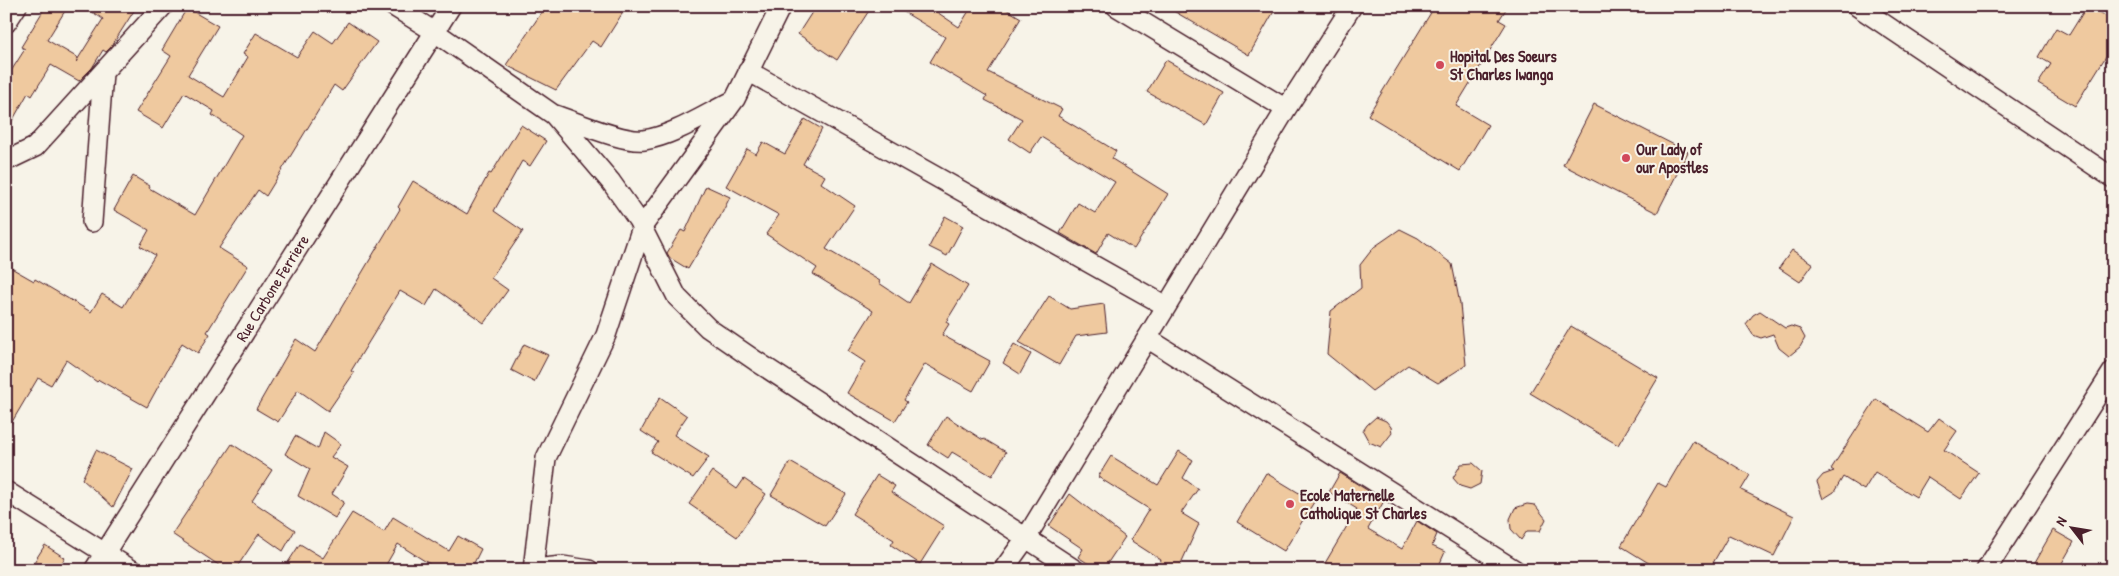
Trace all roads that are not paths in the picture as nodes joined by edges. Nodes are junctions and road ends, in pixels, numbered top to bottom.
1 (16, 6) edge
2 (163, 6) edge
3 (393, 6) edge
4 (451, 6) edge
5 (780, 6) edge
6 (1116, 6) edge
7 (1352, 6) edge
8 (1858, 6) edge
9 (6, 23) edge
10 (435, 32) junction
11 (748, 71) junction
12 (103, 73) junction
13 (735, 99) junction
14 (1286, 109) junction
15 (554, 115) junction
16 (6, 158) edge
17 (2113, 178) edge
18 (92, 222) dead end
19 (642, 227) junction
20 (1166, 306) junction
21 (1147, 338) junction
22 (2113, 371) edge
23 (6, 491) edge
24 (1026, 538) junction
25 (104, 553) junction
26 (533, 569) edge
27 (94, 570) edge
28 (132, 570) edge
29 (589, 570) edge
30 (1003, 570) edge
31 (1075, 570) edge
32 (1515, 570) edge
33 (1986, 570) edge

1 - 9 street
2 - 12 street
3 - 10 street
4 - 10 street, Rue Carbone Ferriere
5 - 11 street
6 - 14 street
7 - 14 street
8 - 17 street
10 - 15 street
10 - 25 street, Rue Carbone Ferriere
11 - 13 street
11 - 20 street
12 - 16 street
12 - 18 street
13 - 15 street
13 - 19 street
14 - 20 street
15 - 19 street
19 - 24 street
19 - 26 street
20 - 21 street
21 - 24 street
21 - 32 street
22 - 33 street
23 - 25 street
24 - 30 street
24 - 31 street
25 - 27 street, Rue Carbone Ferriere
25 - 28 street
26 - 29 street

